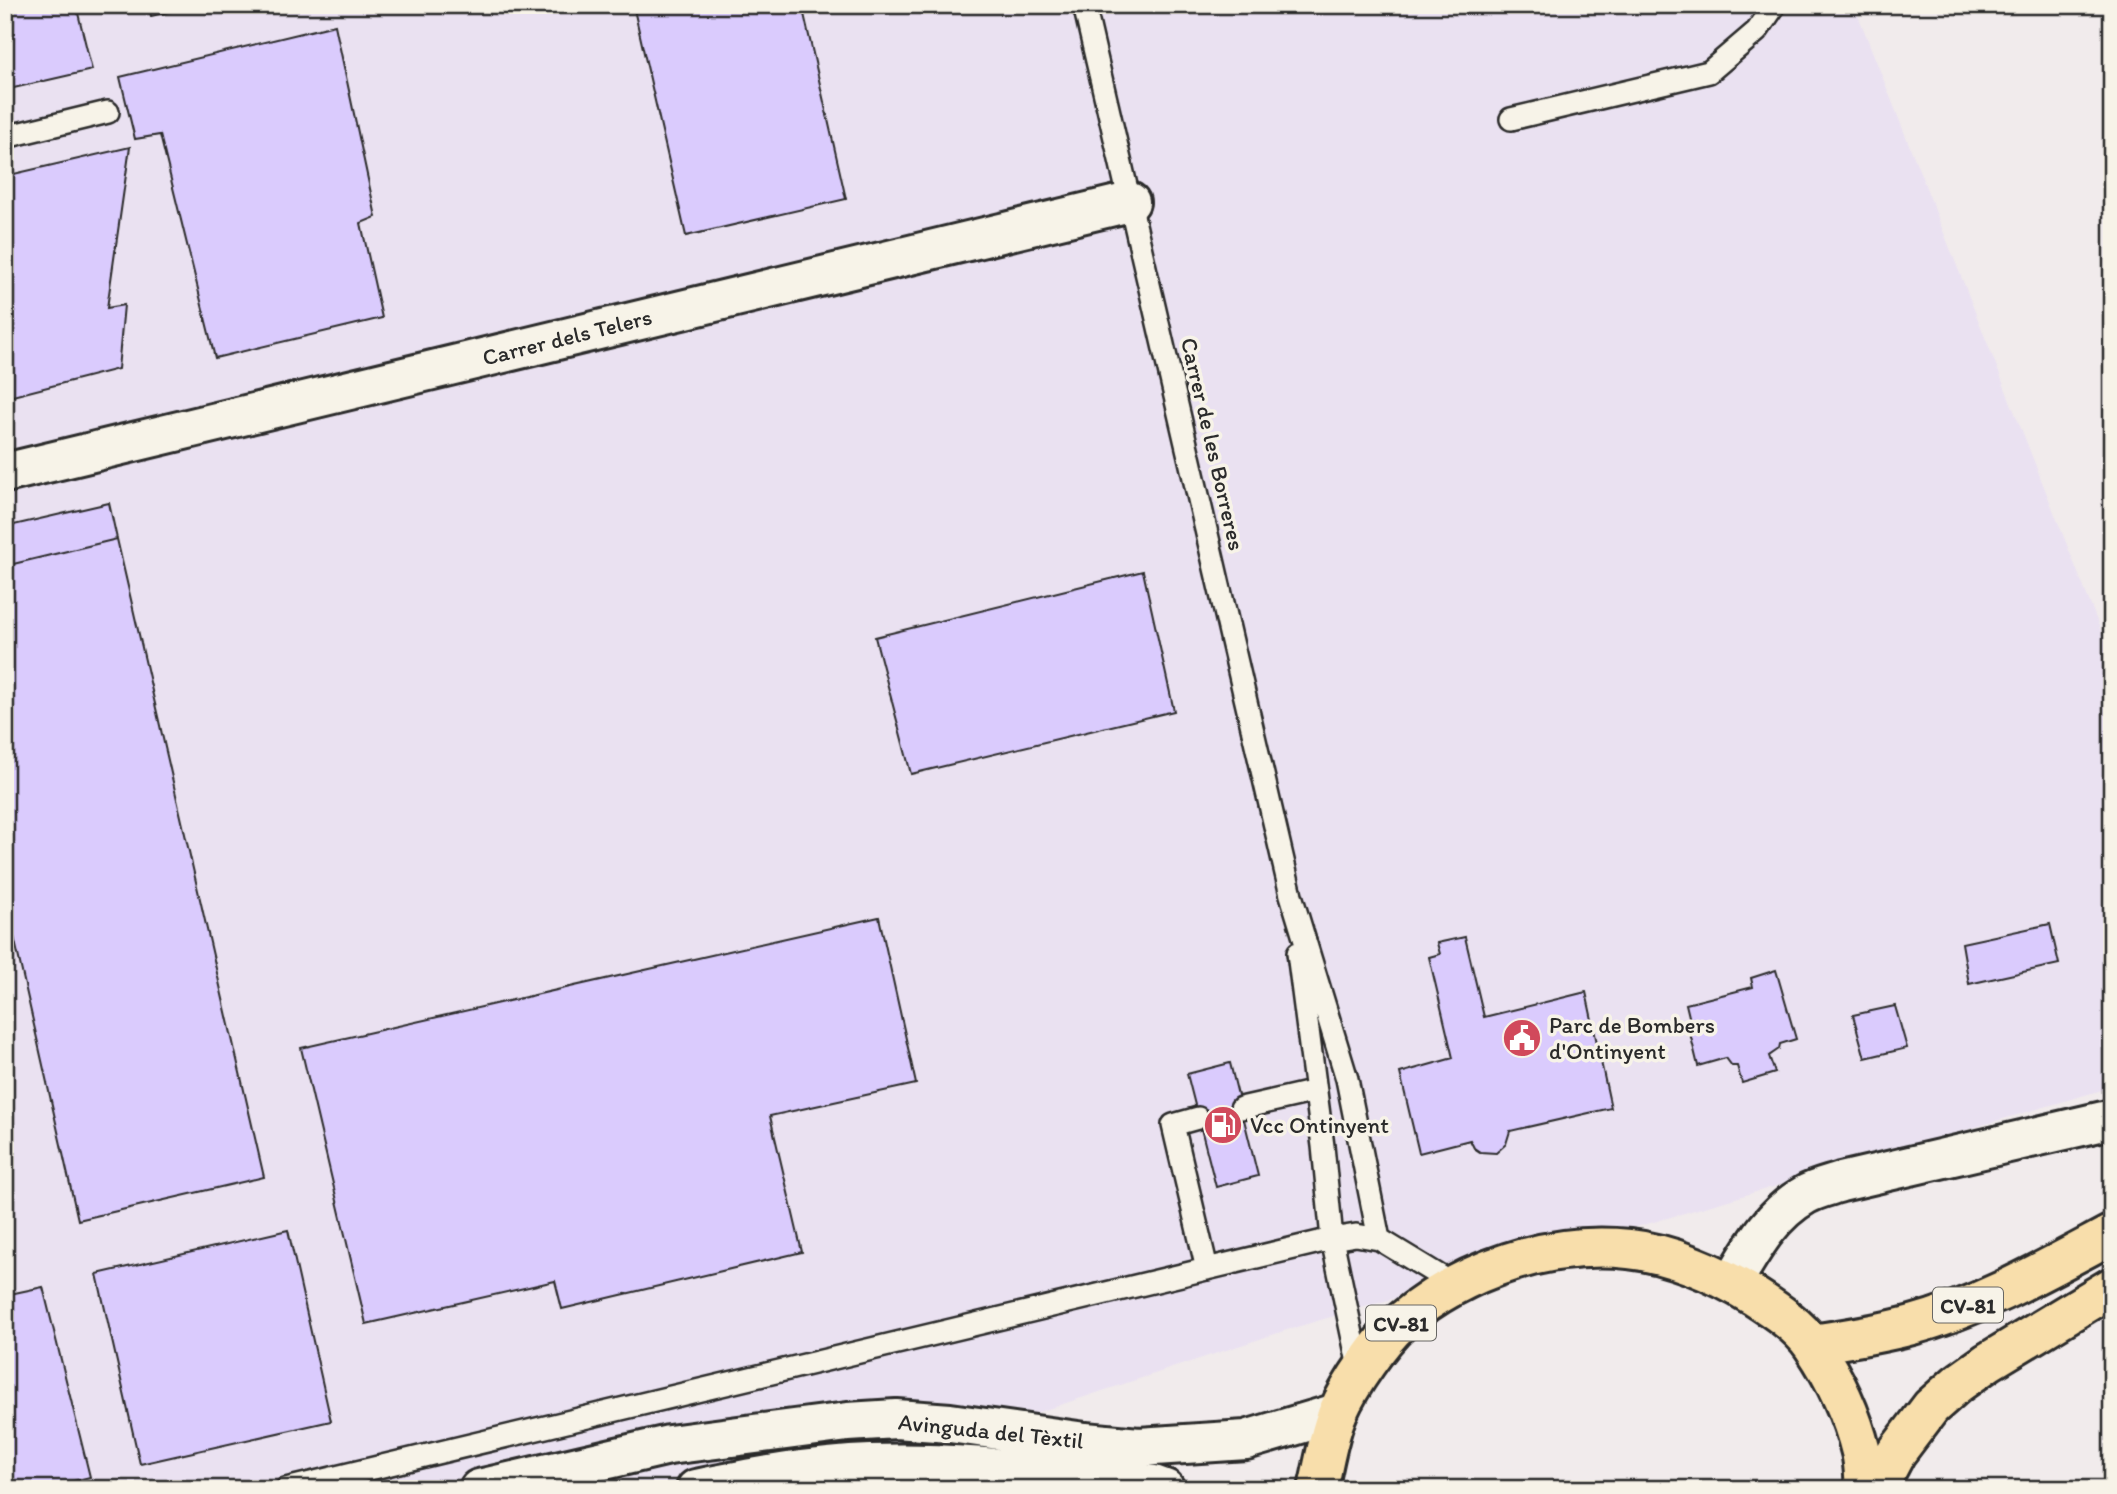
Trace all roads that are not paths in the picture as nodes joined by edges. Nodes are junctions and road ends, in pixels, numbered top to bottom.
1 (1084, 5) edge
2 (1775, 5) edge
3 (108, 112) dead end
4 (1511, 119) dead end
5 (5, 137) edge
6 (1129, 202) junction
7 (5, 473) edge
8 (1291, 895) junction
9 (1316, 1091) junction
10 (1241, 1108) dead end
11 (1198, 1118) dead end
12 (2112, 1119) edge
13 (2112, 1234) edge
14 (1332, 1239) junction
15 (1379, 1239) junction
16 (1207, 1269) junction
17 (1732, 1283) junction
18 (1453, 1284) junction
19 (2112, 1287) edge
20 (1812, 1344) junction
21 (1360, 1372) junction
22 (1337, 1413) junction
23 (286, 1489) edge
24 (479, 1489) edge
25 (696, 1489) edge
26 (1165, 1489) edge
27 (1318, 1489) edge
28 (1865, 1489) edge
29 (1877, 1489) edge

1 - 6 lane, Carrer de les Borreres
2 - 4 lane
3 - 5 lane
6 - 7 street, Carrer dels Telers
6 - 8 lane, Carrer de les Borreres
8 - 9 lane
8 - 15 lane
9 - 10 lane
9 - 14 lane
11 - 16 lane
12 - 17 street
13 - 20 main road, CV-81
14 - 15 lane
14 - 16 lane
14 - 21 lane
15 - 18 lane
16 - 23 lane
17 - 18 main road, CV-81
17 - 20 main road, CV-81
18 - 21 main road, CV-81
19 - 29 main road, CV-81
20 - 28 main road, CV-81
21 - 22 main road, CV-81
22 - 24 street, Avinguda del Tèxtil
22 - 27 main road, CV-81
25 - 26 street, Avinguda del Tèxtil

